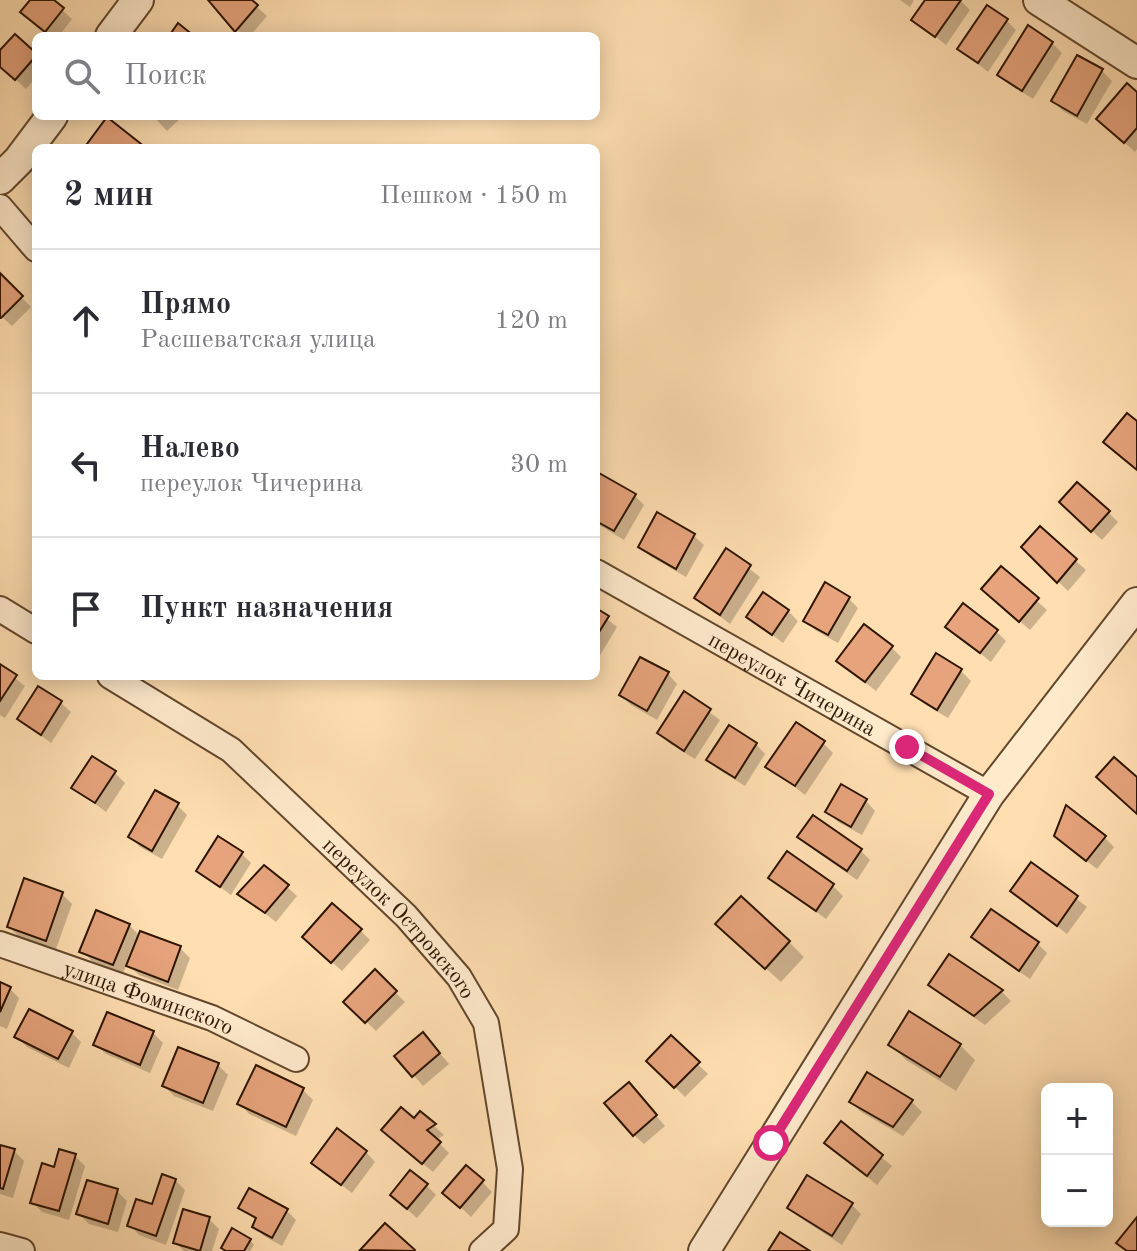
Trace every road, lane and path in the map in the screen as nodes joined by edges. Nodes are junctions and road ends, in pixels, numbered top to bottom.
1 (138, 0) edge
2 (1039, 0) edge
3 (114, 32) edge
4 (1137, 63) edge
5 (49, 120) edge
6 (0, 179) edge
7 (0, 207) edge
8 (32, 244) edge
9 (600, 574) edge
10 (1137, 603) edge
11 (0, 609) edge
12 (32, 629) edge
13 (117, 680) edge
14 (989, 794) junction
15 (0, 944) edge
16 (296, 1059) dead end
17 (0, 1245) edge
18 (22, 1251) edge
19 (482, 1251) edge
20 (704, 1251) edge

1 - 3 street
2 - 4 street
5 - 6 street
7 - 8 street
9 - 14 street, переулок Чичерина
10 - 14 street
11 - 12 street
13 - 19 street, переулок Островского
14 - 20 street
15 - 16 street, улица Фоминского
17 - 18 street

